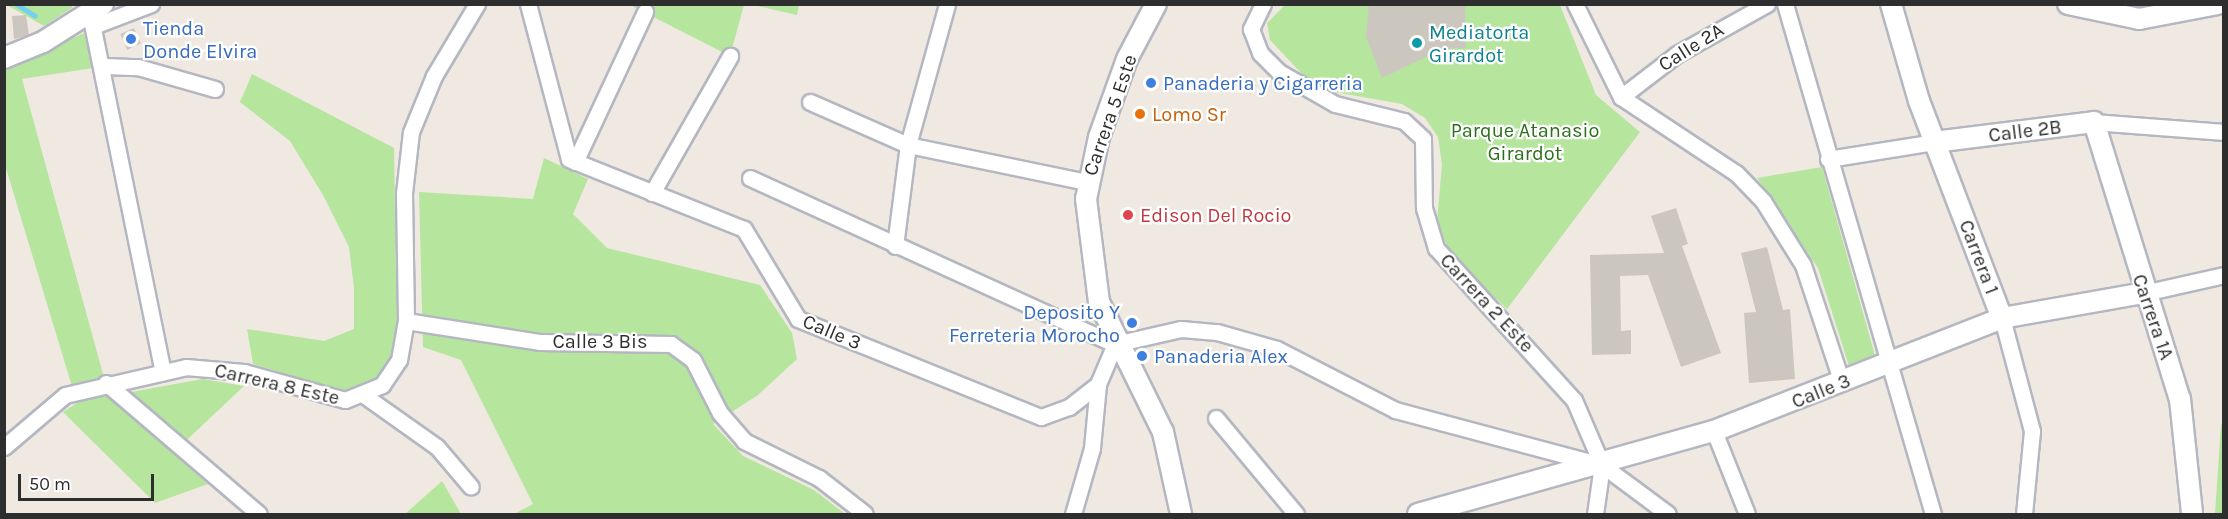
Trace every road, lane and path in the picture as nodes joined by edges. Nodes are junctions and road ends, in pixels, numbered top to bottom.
1 (151, 4) edge
2 (477, 4) edge
3 (528, 4) edge
4 (946, 4) edge
5 (1263, 4) edge
6 (1575, 4) edge
7 (1767, 4) edge
8 (1785, 4) edge
9 (1891, 4) edge
10 (2068, 4) edge
11 (2217, 4) edge
12 (1158, 6) edge
13 (95, 11) edge
14 (645, 12) dead end
15 (730, 56) dead end
16 (4, 58) edge
17 (104, 66) junction
18 (214, 89) dead end
19 (1621, 97) junction
20 (810, 102) dead end
21 (2094, 122) junction
22 (2223, 132) edge
23 (1934, 142) junction
24 (908, 145) junction
25 (1828, 159) junction
26 (572, 160) junction
27 (750, 178) dead end
28 (1087, 183) junction
29 (652, 193) junction
30 (895, 246) junction
31 (2223, 275) edge
32 (2144, 293) junction
33 (2002, 318) junction
34 (406, 321) junction
35 (1115, 344) junction
36 (1886, 365) junction
37 (163, 372) junction
38 (106, 383) junction
39 (1842, 383) junction
40 (1098, 384) junction
41 (365, 396) junction
42 (1216, 418) dead end
43 (1714, 431) junction
44 (4, 447) edge
45 (1602, 465) junction
46 (471, 487) dead end
47 (259, 514) edge
48 (865, 514) edge
49 (1072, 514) edge
50 (1181, 514) edge
51 (1296, 514) edge
52 (1418, 514) edge
53 (1595, 514) edge
54 (1668, 514) edge
55 (1747, 514) edge
56 (1933, 514) edge
57 (2024, 514) edge
58 (2192, 514) edge

1 - 13 street
2 - 34 street, Carrera 8 Este
3 - 26 street
4 - 24 street
5 - 45 street, Carrera 2 Este
6 - 19 street
7 - 19 street, Calle 2A
8 - 25 street
9 - 23 street, Carrera 1
10 - 11 street
12 - 28 street, Carrera 5 Este
13 - 16 street
13 - 17 street
14 - 26 street
15 - 29 street
17 - 18 street
17 - 37 street
19 - 39 street
20 - 24 street
21 - 22 street, Calle 2B
21 - 23 street, Calle 2B
21 - 32 street, Carrera 1A
23 - 25 street, Calle 2B
23 - 33 street, Carrera 1
24 - 28 street
24 - 30 street
25 - 36 street
26 - 29 street, Calle 3
27 - 30 street
28 - 35 street, Carrera 5 Este
29 - 40 street, Calle 3
30 - 35 street
31 - 32 street, Calle 3
32 - 33 street, Calle 3
32 - 58 street, Carrera 1A
33 - 36 street, Calle 3
33 - 57 street, Carrera 1
34 - 41 street, Carrera 8 Este
34 - 48 street, Calle 3 Bis
35 - 40 street
35 - 45 street
35 - 50 street, Carrera 5 Este
36 - 39 street, Calle 3
36 - 56 street
37 - 38 street, Carrera 8 Este
37 - 41 street, Carrera 8 Este
38 - 44 street, Carrera 8 Este
38 - 47 street
39 - 43 street, Calle 3
40 - 49 street
41 - 46 street
42 - 51 street
43 - 45 street, Calle 3
43 - 55 street
45 - 52 street, Calle 3
45 - 53 street, Carrera 2 Este
45 - 54 street

